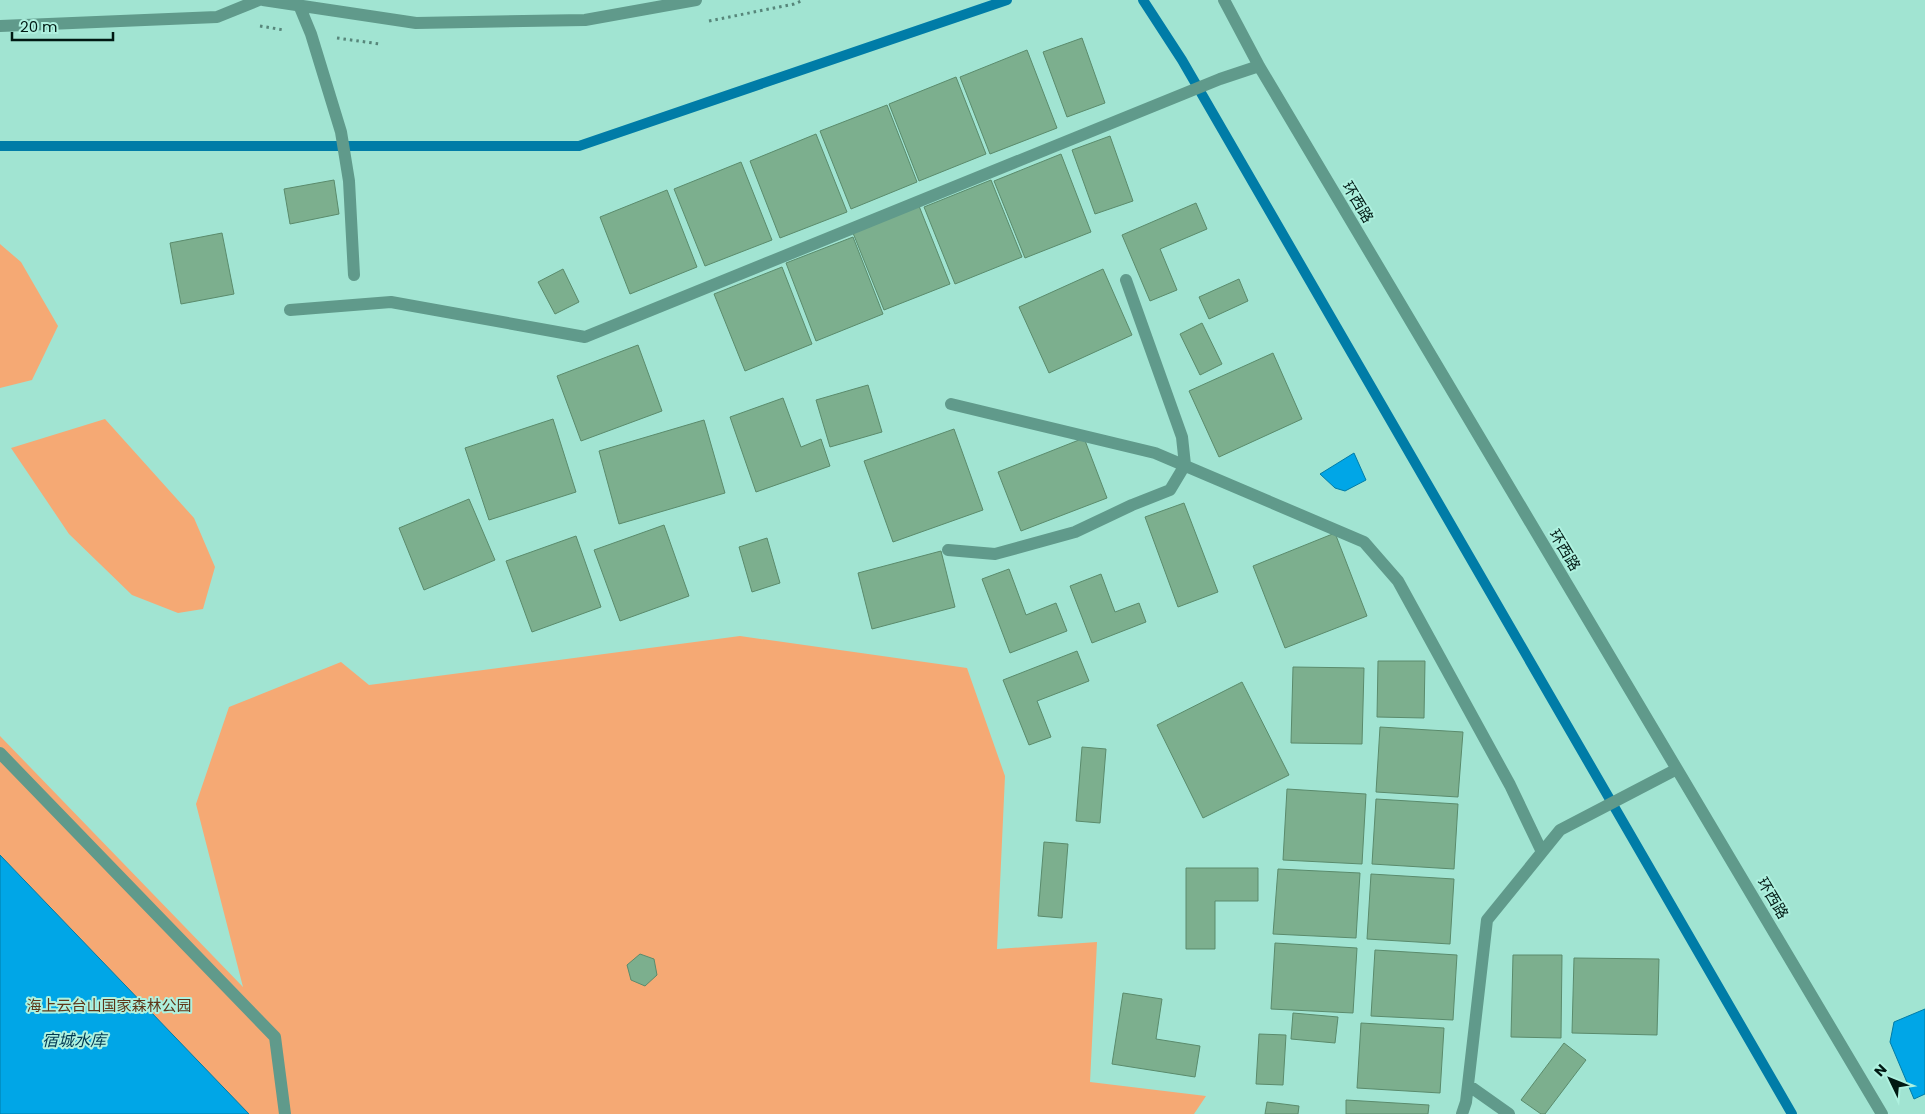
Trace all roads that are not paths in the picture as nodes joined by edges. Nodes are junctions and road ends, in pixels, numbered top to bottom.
1 (259, 0) edge
2 (263, 0) edge
3 (696, 0) edge
4 (1224, 0) edge
5 (299, 6) junction
6 (0, 26) edge
7 (1259, 66) junction
8 (354, 275) dead end
9 (1126, 280) dead end
10 (290, 310) dead end
11 (951, 404) dead end
12 (1185, 465) junction
13 (948, 550) dead end
14 (0, 754) edge
15 (1677, 769) junction
16 (1542, 852) junction
17 (1468, 1085) junction
18 (286, 1114) edge
19 (1462, 1114) edge
20 (1509, 1114) edge
21 (1882, 1114) edge

1 - 6 street
2 - 5 street
3 - 5 street
4 - 7 street, 环西路
5 - 8 street
7 - 10 street
7 - 15 street, 环西路
9 - 12 street
11 - 12 street
12 - 13 street
12 - 16 street
14 - 18 street
15 - 16 street
15 - 21 street, 环西路
16 - 17 street
17 - 19 street
17 - 20 street

